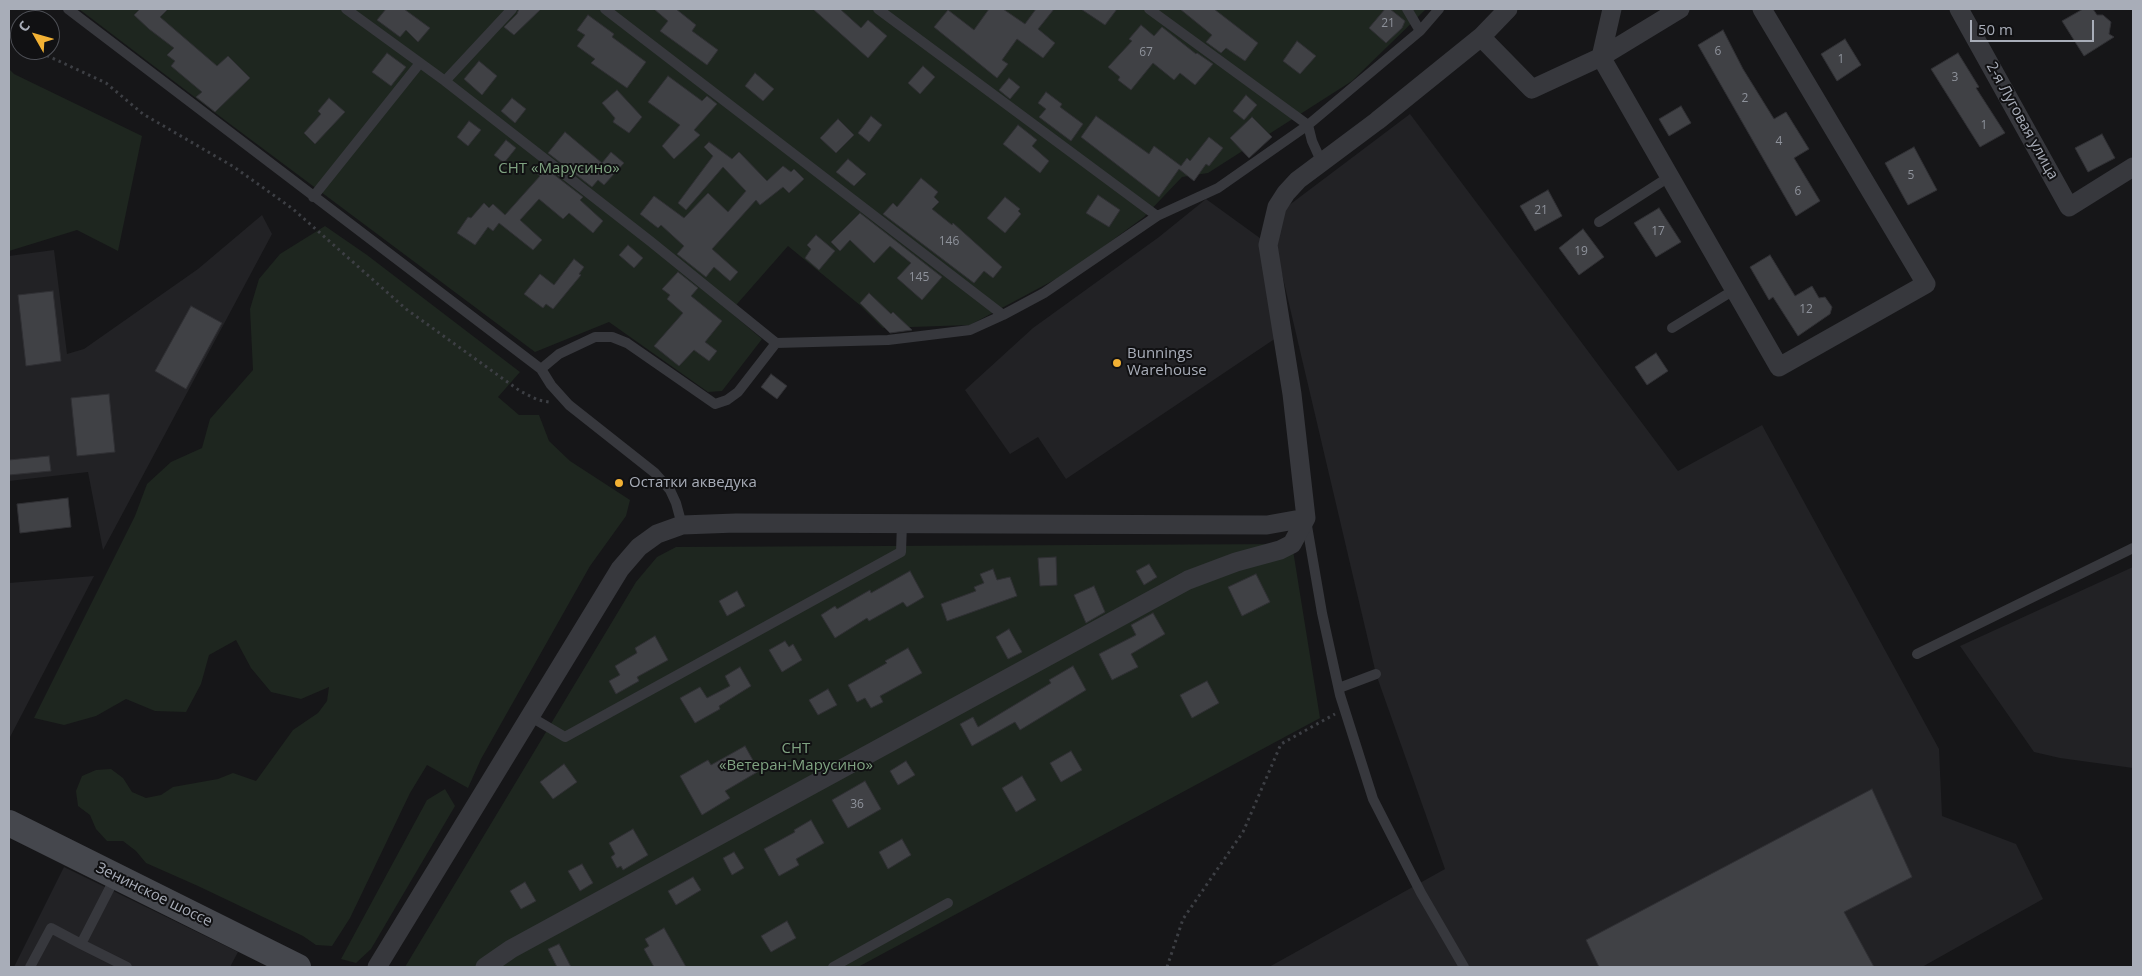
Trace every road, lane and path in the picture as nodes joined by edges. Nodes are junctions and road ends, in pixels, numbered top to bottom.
1 (68, 9) edge
2 (346, 9) edge
3 (512, 9) edge
4 (606, 9) edge
5 (878, 9) edge
6 (1149, 9) edge
7 (1407, 9) edge
8 (1439, 9) edge
9 (1508, 9) edge
10 (1612, 9) edge
11 (1680, 9) edge
12 (1762, 9) edge
13 (1959, 9) edge
14 (1420, 31) junction
15 (1480, 37) junction
16 (1601, 57) junction
17 (57, 60) edge
18 (420, 63) junction
19 (445, 81) junction
20 (1308, 125) junction
21 (1322, 163) junction
22 (2133, 167) edge
23 (1669, 177) junction
24 (313, 196) junction
25 (1157, 216) junction
26 (1599, 222) dead end
27 (1734, 290) junction
28 (1003, 315) junction
29 (1672, 328) dead end
30 (776, 343) junction
31 (541, 369) junction
32 (569, 405) junction
33 (1306, 518) junction
34 (902, 523) junction
35 (682, 525) junction
36 (2133, 548) edge
37 (1917, 654) dead end
38 (1376, 674) dead end
39 (1339, 688) junction
40 (1344, 708) junction
41 (531, 717) junction
42 (9, 823) edge
43 (116, 876) junction
44 (948, 903) dead end
45 (81, 944) junction
46 (30, 967) edge
47 (126, 967) edge
48 (298, 967) edge
49 (377, 967) edge
50 (485, 967) edge
51 (833, 967) edge
52 (1167, 967) edge
53 (1464, 967) edge

1 - 24 lane
2 - 18 lane
3 - 19 lane
4 - 28 lane
5 - 25 lane
6 - 20 lane
7 - 14 lane
8 - 14 lane
9 - 15 street
10 - 16 street
11 - 16 street
12 - 27 street
13 - 22 street, 2-я Луговая улица
14 - 20 lane
15 - 16 street
15 - 21 street
16 - 23 street
17 - 32 path
18 - 19 lane
18 - 24 lane
19 - 30 lane
20 - 21 lane
20 - 25 lane
21 - 33 street
23 - 26 lane
23 - 27 street
24 - 31 lane
25 - 28 lane
27 - 29 lane
28 - 30 lane
30 - 31 lane
31 - 32 lane
32 - 35 lane
33 - 34 street
33 - 39 lane
33 - 50 street
34 - 35 street
34 - 41 lane
35 - 41 street
36 - 37 lane
38 - 39 lane
39 - 40 lane
40 - 52 path
40 - 53 lane
41 - 49 street
42 - 43 main road, Зенинское шоссе
43 - 45 lane
43 - 48 main road, Зенинское шоссе
44 - 51 lane
45 - 46 lane
45 - 47 lane

